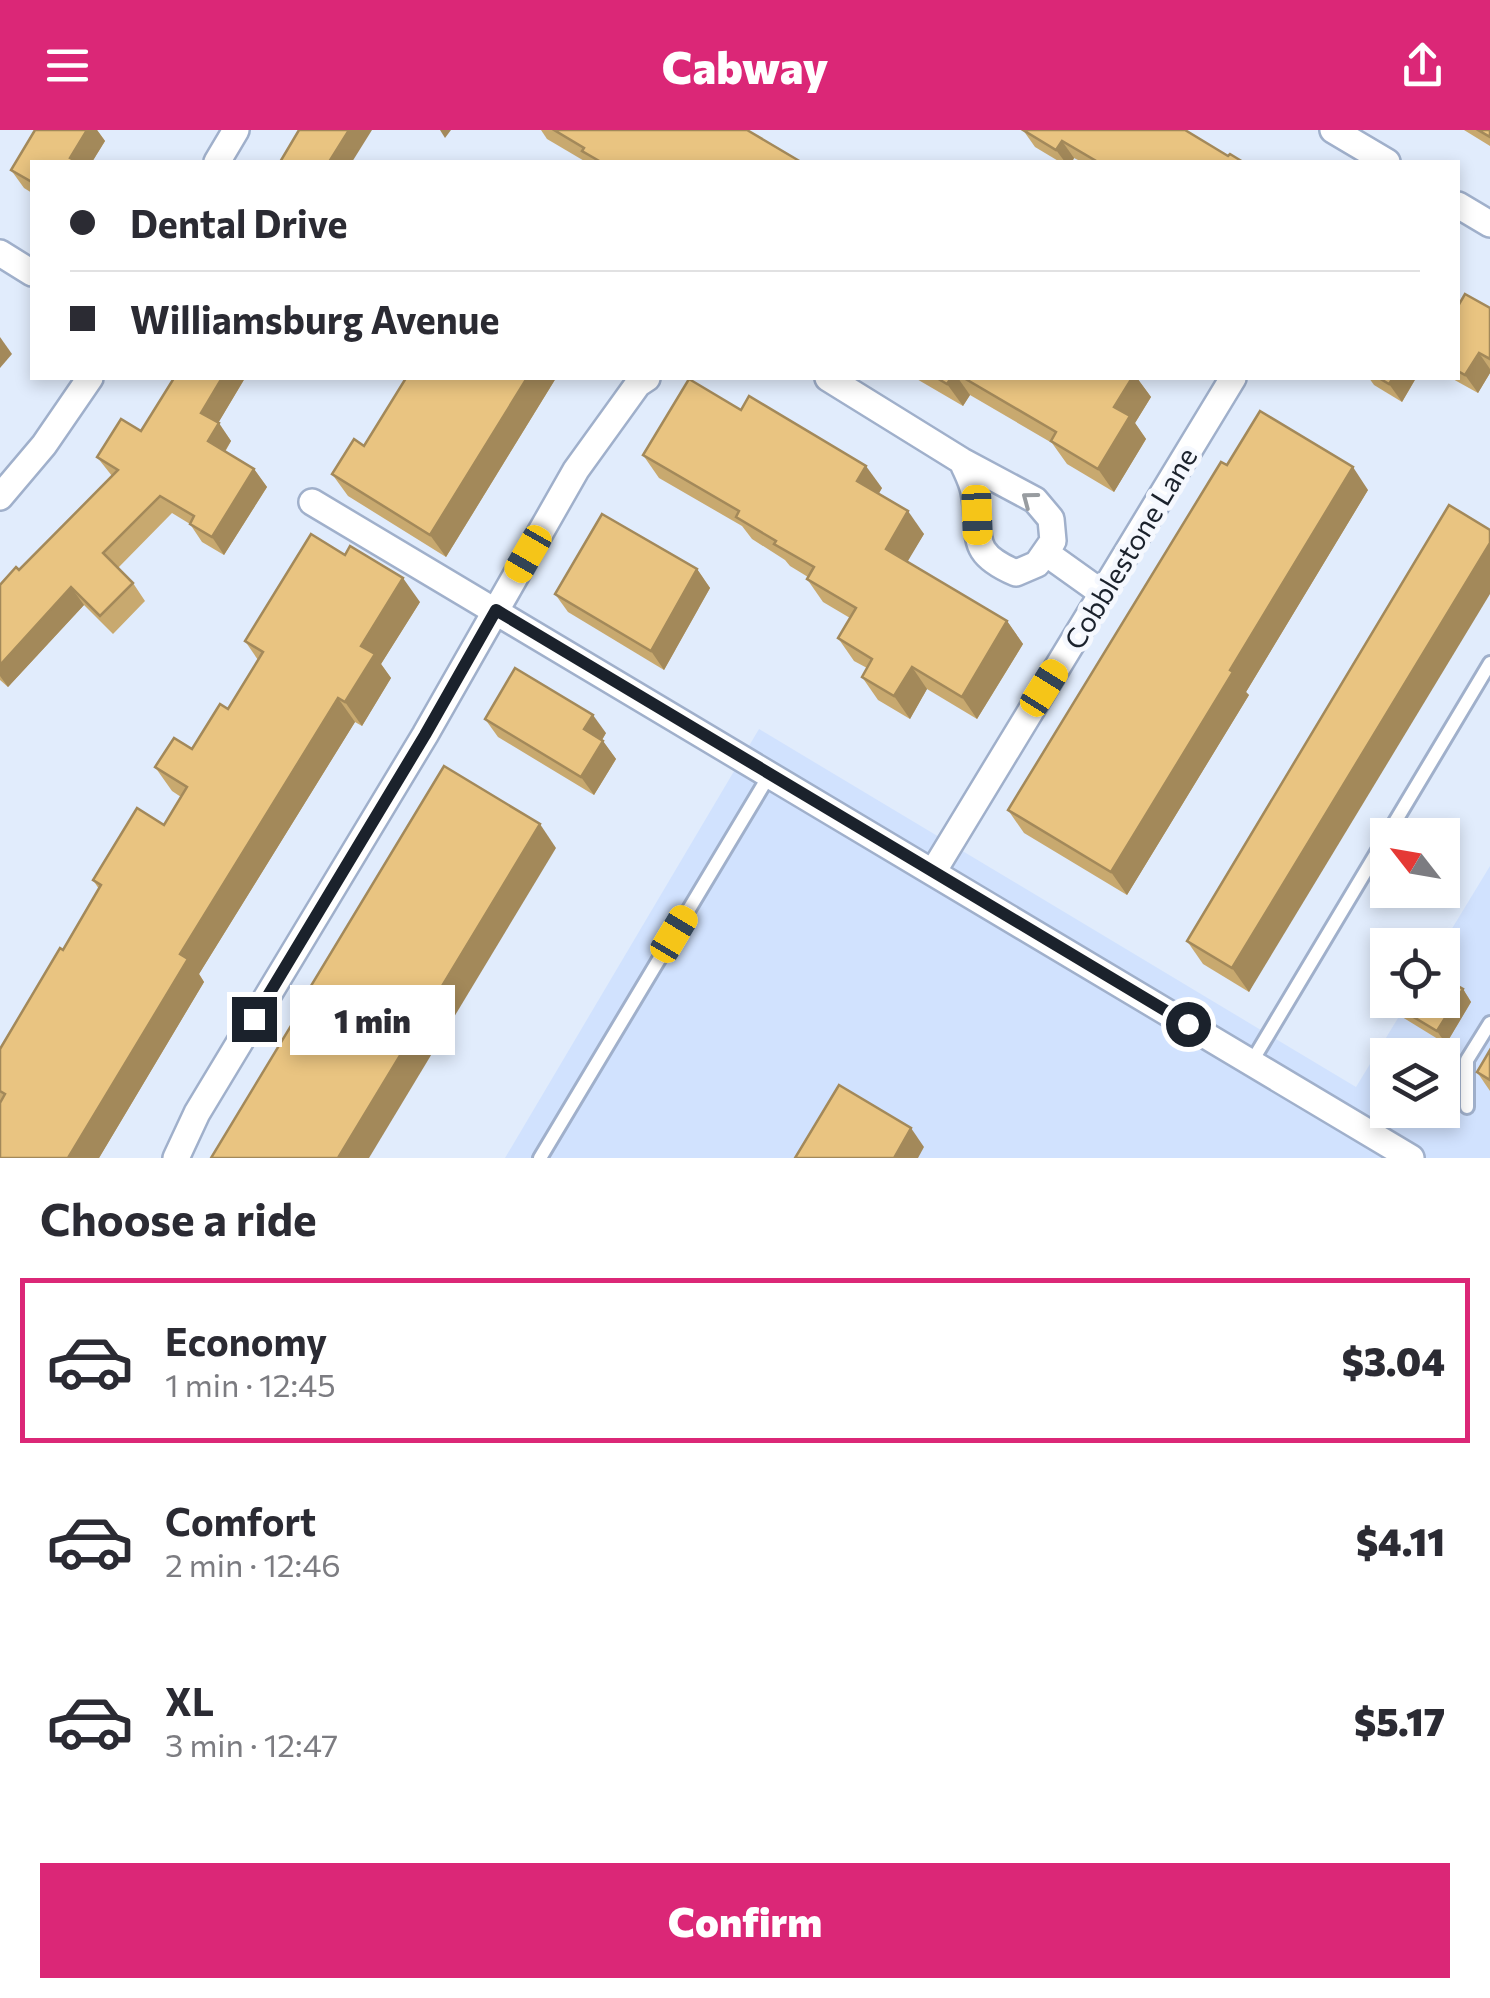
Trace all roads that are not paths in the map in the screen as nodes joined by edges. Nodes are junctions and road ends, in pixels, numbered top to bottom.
1 (236, 130) edge
2 (1333, 130) edge
3 (218, 160) edge
4 (1385, 160) edge
5 (1460, 205) edge
6 (1490, 224) edge
7 (0, 253) edge
8 (30, 272) edge
9 (89, 380) edge
10 (644, 380) edge
11 (831, 380) edge
12 (1233, 380) edge
13 (962, 461) junction
14 (0, 496) edge
15 (312, 502) dead end
16 (1046, 553) junction
17 (1102, 593) junction
18 (496, 610) junction
19 (1490, 662) edge
20 (770, 774) junction
21 (933, 872) junction
22 (1490, 1022) edge
23 (1251, 1062) junction
24 (1467, 1107) dead end
25 (176, 1158) edge
26 (540, 1158) edge
27 (1410, 1158) edge

1 - 3 street
2 - 4 street
5 - 6 street
7 - 8 street
9 - 14 street
10 - 18 street
11 - 13 street
12 - 17 street, Cobblestone Lane
16 -> 13 street
13 - 16 street
15 - 18 street
16 - 17 street
17 - 21 street, Cobblestone Lane
18 - 20 street
18 - 25 street
19 - 23 lane
20 - 21 street
20 - 26 lane
21 - 23 street
22 - 24 lane
23 - 27 street

